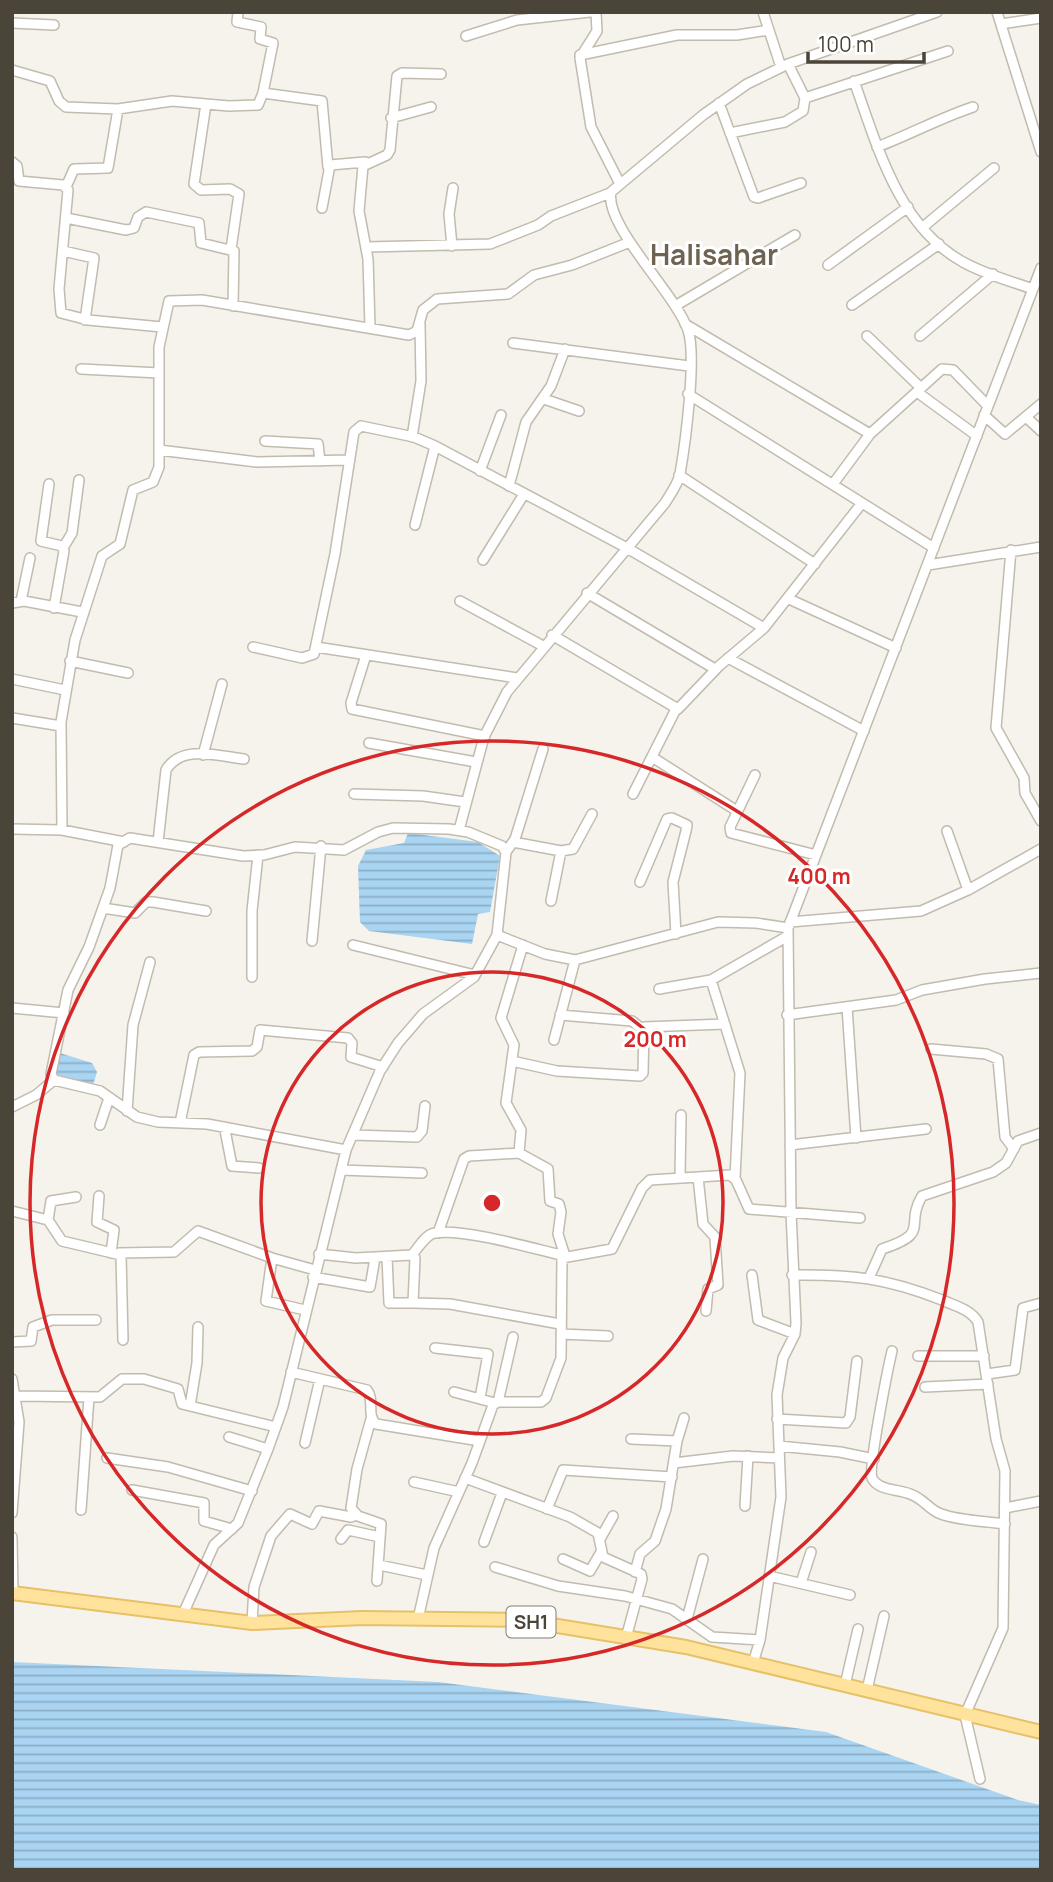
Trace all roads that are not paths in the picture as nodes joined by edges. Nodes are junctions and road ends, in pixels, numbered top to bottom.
1 (238, 12) edge
2 (590, 12) edge
3 (596, 12) edge
4 (763, 12) edge
5 (937, 12) edge
6 (997, 12) edge
7 (1041, 18) edge
8 (12, 23) edge
9 (1001, 24) junction
10 (54, 25) dead end
11 (769, 30) junction
12 (466, 36) dead end
13 (948, 51) dead end
14 (580, 55) junction
15 (785, 65) junction
16 (12, 70) edge
17 (441, 74) dead end
18 (854, 81) junction
19 (263, 93) junction
20 (805, 98) junction
21 (719, 103) junction
22 (206, 104) junction
23 (431, 107) dead end
24 (973, 107) dead end
25 (118, 109) junction
26 (391, 118) junction
27 (730, 132) junction
28 (877, 147) junction
29 (1041, 152) edge
30 (12, 162) edge
31 (365, 162) junction
32 (328, 167) junction
33 (994, 168) dead end
34 (619, 182) junction
35 (801, 183) dead end
36 (66, 187) junction
37 (453, 188) dead end
38 (611, 193) junction
39 (322, 208) dead end
40 (908, 208) junction
41 (66, 218) junction
42 (923, 227) junction
43 (795, 235) dead end
44 (630, 242) junction
45 (939, 244) junction
46 (452, 246) junction
47 (366, 247) junction
48 (231, 249) junction
49 (63, 251) junction
50 (828, 265) dead end
51 (1041, 268) edge
52 (993, 274) junction
53 (1036, 287) edge
54 (852, 305) dead end
55 (233, 306) junction
56 (674, 306) junction
57 (85, 320) junction
58 (420, 322) junction
59 (685, 324) junction
60 (162, 327) junction
61 (370, 327) junction
62 (867, 336) dead end
63 (920, 336) dead end
64 (513, 342) dead end
65 (565, 349) junction
66 (689, 366) junction
67 (81, 369) dead end
68 (159, 373) junction
69 (919, 390) junction
70 (688, 394) junction
71 (544, 399) junction
72 (1041, 404) edge
73 (986, 410) junction
74 (579, 411) dead end
75 (501, 415) dead end
76 (1026, 417) junction
77 (1041, 431) edge
78 (870, 434) junction
79 (976, 436) junction
80 (412, 437) junction
81 (265, 441) dead end
82 (435, 446) junction
83 (159, 450) junction
84 (349, 460) junction
85 (320, 461) junction
86 (480, 471) junction
87 (679, 475) junction
88 (79, 480) dead end
89 (49, 484) dead end
90 (833, 484) junction
91 (509, 486) junction
92 (524, 494) junction
93 (862, 503) junction
94 (415, 525) dead end
95 (1041, 547) edge
96 (63, 548) junction
97 (627, 548) junction
98 (934, 548) junction
99 (1011, 550) junction
100 (30, 558) dead end
101 (484, 560) dead end
102 (815, 564) junction
103 (928, 565) junction
104 (587, 593) junction
105 (789, 599) junction
106 (460, 601) dead end
107 (17, 602) edge
108 (54, 608) junction
109 (82, 612) junction
110 (764, 628) junction
111 (552, 635) junction
112 (543, 646) junction
113 (253, 647) dead end
114 (316, 647) junction
115 (896, 648) junction
116 (366, 655) junction
117 (728, 658) junction
118 (71, 662) junction
119 (715, 669) junction
120 (128, 673) dead end
121 (517, 678) junction
122 (12, 679) edge
123 (222, 684) dead end
124 (65, 690) junction
125 (676, 709) junction
126 (12, 718) edge
127 (61, 726) junction
128 (864, 731) junction
129 (485, 736) junction
130 (369, 743) dead end
131 (544, 748) dead end
132 (203, 755) junction
133 (652, 757) junction
134 (244, 759) dead end
135 (476, 762) junction
136 (755, 775) dead end
137 (354, 794) dead end
138 (633, 794) dead end
139 (465, 802) junction
140 (737, 811) junction
141 (592, 814) dead end
142 (1041, 821) edge
143 (12, 829) edge
144 (62, 830) junction
145 (459, 830) junction
146 (947, 831) dead end
147 (124, 842) junction
148 (158, 842) junction
149 (513, 842) junction
150 (321, 846) junction
151 (1041, 849) edge
152 (561, 851) junction
153 (506, 852) junction
154 (258, 855) junction
155 (816, 855) junction
156 (640, 882) dead end
157 (968, 890) junction
158 (551, 901) dead end
159 (103, 908) junction
160 (206, 911) dead end
161 (788, 929) junction
162 (676, 934) junction
163 (497, 935) junction
164 (312, 942) dead end
165 (353, 945) dead end
166 (523, 945) junction
167 (575, 960) junction
168 (150, 962) dead end
169 (1041, 973) edge
170 (475, 975) junction
171 (252, 977) dead end
172 (711, 980) junction
173 (659, 989) dead end
174 (847, 1007) junction
175 (12, 1008) edge
176 (64, 1013) junction
177 (560, 1015) junction
178 (787, 1015) junction
179 (725, 1024) junction
180 (642, 1029) junction
181 (554, 1040) dead end
182 (931, 1049) dead end
183 (512, 1061) junction
184 (383, 1067) junction
185 (54, 1080) junction
186 (109, 1098) junction
187 (425, 1106) dead end
188 (12, 1107) edge
189 (127, 1111) junction
190 (681, 1115) dead end
191 (180, 1123) junction
192 (100, 1125) dead end
193 (926, 1129) dead end
194 (225, 1130) junction
195 (1041, 1133) edge
196 (353, 1135) junction
197 (856, 1138) junction
198 (790, 1145) junction
199 (1014, 1149) junction
200 (346, 1150) junction
201 (519, 1153) junction
202 (259, 1168) dead end
203 (341, 1170) junction
204 (422, 1172) dead end
205 (680, 1177) junction
206 (698, 1177) junction
207 (735, 1178) junction
208 (99, 1196) dead end
209 (76, 1197) dead end
210 (12, 1211) edge
211 (791, 1212) junction
212 (860, 1218) dead end
213 (48, 1220) junction
214 (438, 1233) junction
215 (115, 1253) junction
216 (319, 1254) junction
217 (412, 1255) junction
218 (565, 1256) junction
219 (387, 1257) junction
220 (272, 1258) junction
221 (375, 1258) junction
222 (314, 1273) junction
223 (752, 1275) dead end
224 (792, 1275) junction
225 (869, 1278) junction
226 (413, 1303) junction
227 (1041, 1303) edge
228 (305, 1310) junction
229 (706, 1311) dead end
230 (96, 1320) dead end
231 (560, 1324) junction
232 (198, 1327) dead end
233 (561, 1334) junction
234 (795, 1334) junction
235 (608, 1336) dead end
236 (513, 1337) dead end
237 (123, 1340) dead end
238 (12, 1342) edge
239 (435, 1348) dead end
240 (892, 1352) dead end
241 (918, 1356) dead end
242 (984, 1356) junction
243 (857, 1361) dead end
244 (291, 1373) junction
245 (12, 1379) edge
246 (320, 1379) junction
247 (987, 1379) junction
248 (925, 1387) dead end
249 (454, 1392) dead end
250 (15, 1396) junction
251 (89, 1397) junction
252 (480, 1398) junction
253 (496, 1402) junction
254 (190, 1406) junction
255 (684, 1418) dead end
256 (371, 1419) junction
257 (777, 1419) junction
258 (276, 1427) junction
259 (229, 1437) dead end
260 (631, 1438) dead end
261 (480, 1441) junction
262 (677, 1441) junction
263 (305, 1443) dead end
264 (779, 1446) junction
265 (268, 1449) junction
266 (748, 1456) junction
267 (107, 1458) dead end
268 (779, 1458) junction
269 (874, 1460) junction
270 (674, 1464) junction
271 (672, 1477) junction
272 (466, 1478) junction
273 (414, 1482) dead end
274 (132, 1490) dead end
275 (251, 1491) junction
276 (459, 1492) junction
277 (502, 1493) junction
278 (1041, 1502) edge
279 (745, 1506) dead end
280 (1005, 1508) junction
281 (547, 1509) junction
282 (81, 1510) dead end
283 (12, 1513) edge
284 (356, 1515) junction
285 (613, 1516) dead end
286 (1005, 1524) junction
287 (232, 1529) junction
288 (12, 1537) edge
289 (380, 1537) junction
290 (341, 1539) dead end
291 (600, 1539) junction
292 (484, 1542) dead end
293 (601, 1552) junction
294 (811, 1552) dead end
295 (563, 1559) dead end
296 (703, 1559) dead end
297 (379, 1565) junction
298 (495, 1567) dead end
299 (635, 1572) junction
300 (427, 1575) junction
301 (769, 1576) junction
302 (377, 1581) dead end
303 (801, 1583) junction
304 (13, 1593) edge
305 (850, 1595) dead end
306 (636, 1600) junction
307 (183, 1614) junction
308 (884, 1616) dead end
309 (418, 1619) junction
310 (687, 1619) junction
311 (252, 1623) junction
312 (858, 1629) dead end
313 (626, 1638) junction
314 (760, 1640) junction
315 (753, 1663) junction
316 (845, 1685) junction
317 (867, 1690) junction
318 (965, 1715) junction
319 (1041, 1731) edge
320 (980, 1779) dead end

1 - 19 street
2 - 12 street
3 - 14 street
4 - 11 street
5 - 15 street
6 - 9 street
7 - 9 street
8 - 10 street
9 - 29 street
11 - 14 street
11 - 15 street
13 - 18 street
14 - 34 street
15 - 20 street
15 - 21 street
16 - 25 street
17 - 26 street
18 - 20 street
18 - 28 street
19 - 22 street
19 - 32 street
20 - 27 street
21 - 27 street
21 - 34 street
22 - 25 street
22 - 48 street
23 - 26 street
24 - 28 street
25 - 36 street
26 - 31 street
27 - 35 street
28 - 40 street
30 - 36 street
31 - 32 street
31 - 47 street
32 - 39 street
33 - 42 street
34 - 38 street
36 - 41 street
37 - 46 street
38 - 44 street
38 - 46 street
40 - 42 street
40 - 50 street
41 - 48 street
41 - 49 street
42 - 45 street
43 - 56 street
44 - 56 street
44 - 58 street
45 - 52 street
45 - 54 street
46 - 47 street
47 - 61 street
48 - 55 street
49 - 57 street
49 - 57 street
51 - 53 street
52 - 53 street
52 - 63 street
53 - 73 street
55 - 60 street
55 - 61 street
56 - 59 street
57 - 60 street
58 - 61 street
58 - 80 street
59 - 66 street
59 - 78 street
60 - 68 street
62 - 69 street
64 - 65 street
65 - 66 street
65 - 71 street
66 - 70 street
67 - 68 street
68 - 83 street
69 - 73 street
69 - 78 street
69 - 79 street
70 - 87 street
70 - 90 street
71 - 74 street
71 - 91 street
72 - 76 street
73 - 76 street
73 - 79 street
75 - 86 street
76 - 77 street
78 - 90 street
79 - 98 street
80 - 82 street
80 - 84 street
81 - 85 street
82 - 86 street
82 - 94 street
83 - 85 street
83 - 109 street
84 - 85 street
84 - 114 street
86 - 91 street
87 - 97 street
87 - 102 street
88 - 96 street
89 - 96 street
90 - 93 street
91 - 92 street
92 - 97 street
92 - 101 street
93 - 98 street
93 - 102 street
95 - 99 street
96 - 108 street
97 - 104 street
97 - 110 street
98 - 103 street
99 - 103 street
99 - 142 street
100 - 107 street
102 - 105 street
103 - 115 street
104 - 111 street
104 - 119 street
105 - 110 street
105 - 115 street
106 - 112 street
107 - 108 street
108 - 109 street
109 - 118 street
110 - 117 street
111 - 112 street
111 - 125 street
112 - 121 street
113 - 114 street
114 - 116 street
115 - 128 street
116 - 121 street
116 - 129 street
117 - 119 street
117 - 128 street
118 - 120 street
118 - 124 street
119 - 125 street
121 - 129 street
122 - 124 street
123 - 132 street
124 - 127 street
125 - 133 street
126 - 127 street
127 - 144 street
128 - 155 street
129 - 135 street
130 - 135 street
131 - 149 street
132 - 134 street
132 - 148 street
133 - 138 street
133 - 140 street
135 - 139 street
136 - 140 street
137 - 139 street
139 - 145 street
140 - 155 street
141 - 152 street
143 - 144 street
144 - 147 street
145 - 150 street
145 - 153 street
146 - 157 street
147 - 148 street
147 - 159 street
148 - 154 street
149 - 152 street
149 - 153 street
150 - 154 street
150 - 164 street
151 - 157 street
152 - 158 street
153 - 163 street
154 - 171 street
155 - 161 street
156 - 162 street
157 - 161 street
159 - 160 street
159 - 176 street
161 - 162 street
161 - 172 street
161 - 178 street
162 - 167 street
163 - 166 street
163 - 170 street
165 - 170 street
166 - 167 street
166 - 183 street
167 - 177 street
168 - 189 street
169 - 174 street
170 - 184 street
172 - 173 street
172 - 179 street
174 - 178 street
174 - 197 street
175 - 176 street
176 - 185 street
177 - 180 street
177 - 181 street
178 - 198 street
179 - 180 street
179 - 207 street
180 - 183 street
182 - 199 street
183 - 201 street
184 - 191 street
184 - 196 street
185 - 186 street
185 - 188 street
186 - 189 street
186 - 192 street
187 - 196 street
189 - 191 street
190 - 205 street
191 - 194 street
193 - 197 street
194 - 200 street
194 - 202 street
195 - 199 street
196 - 200 street
197 - 198 street
198 - 211 street
199 - 225 street
200 - 203 street
201 - 214 street
201 - 218 street
203 - 204 street
203 - 216 street
205 - 206 street
205 - 218 street
206 - 207 street
206 - 229 street
207 - 211 street
208 - 215 street
209 - 213 street
210 - 213 street
211 - 212 street
211 - 224 street
213 - 215 street
214 - 217 street
214 - 218 street
215 - 220 street
215 - 237 street
216 - 221 street
216 - 222 street
217 - 219 street
217 - 226 street
218 - 231 street
219 - 221 street
219 - 226 street
220 - 222 street
220 - 228 street
221 - 222 street
222 - 228 street
223 - 234 street
224 - 225 street
224 - 234 street
225 - 242 street
226 - 231 street
227 - 247 street
228 - 244 street
230 - 238 street
231 - 233 street
232 - 254 street
233 - 235 street
233 - 253 street
234 - 257 street
236 - 253 street
239 - 252 street
240 - 269 street
241 - 242 street
242 - 247 street
243 - 257 street
244 - 246 street
244 - 258 street
245 - 250 street
246 - 256 street
246 - 263 street
247 - 248 street
247 - 280 street
249 - 252 street
250 - 251 street
250 - 283 street
251 - 254 street
251 - 282 street
252 - 253 street
253 - 261 street
254 - 258 street
255 - 262 street
256 - 261 street
256 - 284 street
257 - 264 street
258 - 265 street
259 - 265 street
260 - 262 street
261 - 272 street
262 - 270 street
264 - 268 street
264 - 269 street
265 - 275 street
266 - 268 street
266 - 270 street
266 - 279 street
267 - 275 street
268 - 301 street
269 - 286 street
270 - 271 street
271 - 281 street
271 - 299 street
272 - 276 street
272 - 277 street
273 - 276 street
274 - 287 street
275 - 287 street
276 - 300 street
277 - 281 street
277 - 292 street
278 - 280 street
280 - 286 street
281 - 291 street
284 - 289 street
284 - 311 street
285 - 291 street
286 - 318 street
287 - 307 street
288 - 304 street
289 - 290 street
289 - 297 street
291 - 293 street
293 - 295 street
293 - 299 street
294 - 303 street
296 - 310 street
297 - 300 street
297 - 302 street
298 - 306 street
299 - 306 street
300 - 309 street
301 - 303 street
301 - 314 street
303 - 305 street
304 - 307 main road, SH1
306 - 310 street
306 - 313 street
307 - 311 main road, SH1
308 - 317 street
309 - 311 main road, SH1
309 - 313 main road, SH1
310 - 314 street
312 - 316 street
313 - 315 main road, SH1
314 - 315 street
315 - 316 main road, SH1
316 - 317 main road, SH1
317 - 318 main road, SH1
318 - 319 main road, SH1
318 - 320 street

